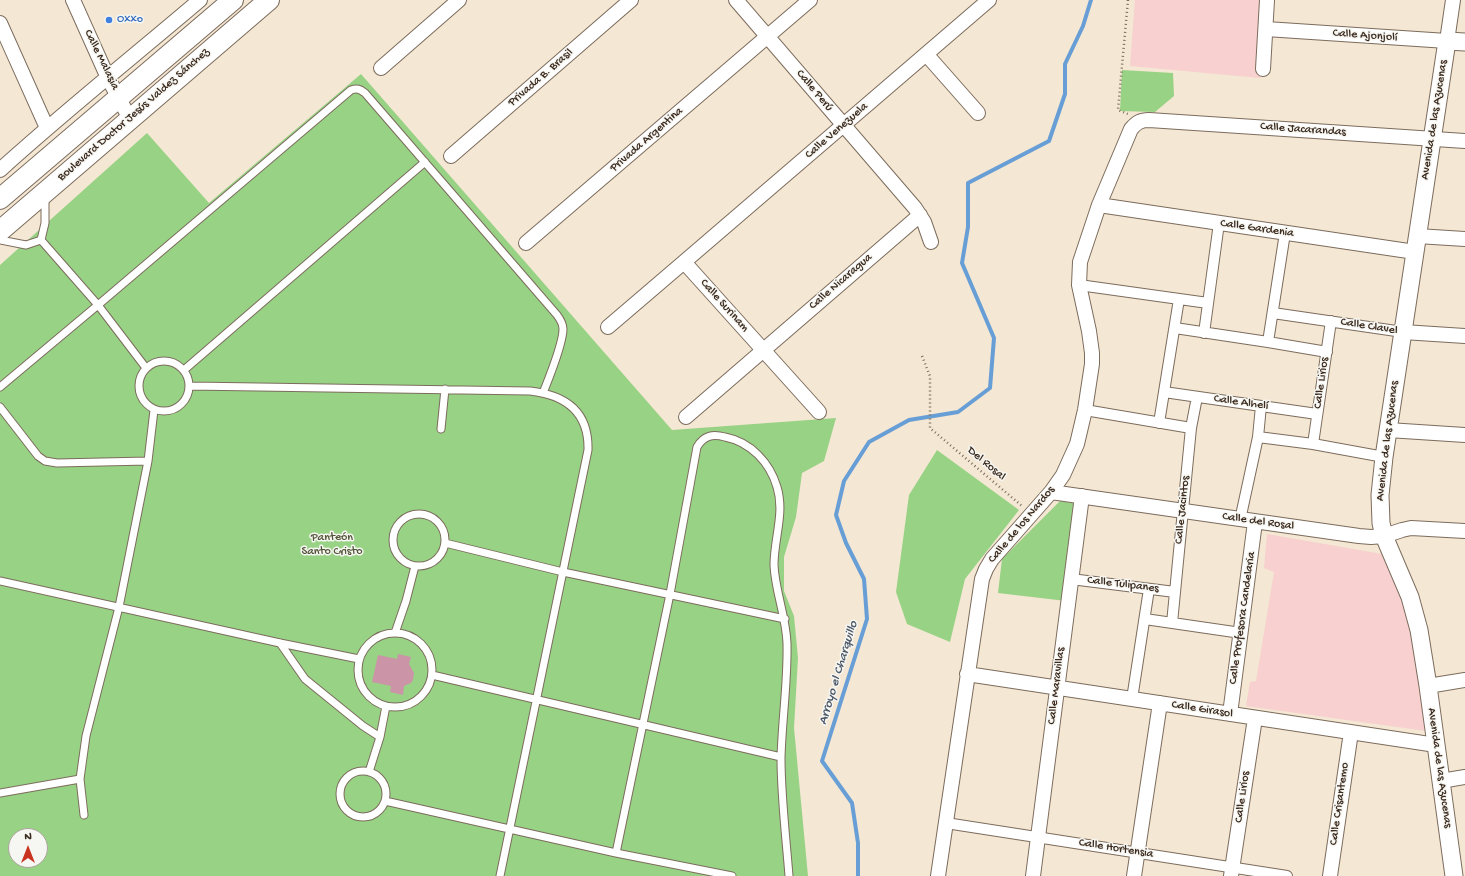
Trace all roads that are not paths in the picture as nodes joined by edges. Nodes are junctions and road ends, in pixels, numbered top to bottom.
1 (73, 0) edge
2 (200, 0) edge
3 (233, 0) edge
4 (269, 0) edge
5 (459, 0) edge
6 (631, 0) edge
7 (736, 0) edge
8 (810, 0) edge
9 (989, 0) edge
10 (1267, 0) edge
11 (1453, 0) edge
12 (0, 23) edge
13 (1266, 29) junction
14 (768, 37) junction
15 (1447, 41) junction
16 (1465, 42) edge
17 (926, 54) junction
18 (381, 68) dead end
19 (1263, 69) dead end
20 (108, 78) junction
21 (119, 97) junction
22 (978, 114) dead end
23 (130, 119) junction
24 (843, 126) junction
25 (47, 128) junction
26 (1432, 139) junction
27 (1465, 141) edge
28 (451, 156) dead end
29 (425, 162) junction
30 (0, 170) edge
31 (45, 192) junction
32 (0, 199) edge
33 (1099, 205) junction
34 (920, 215) junction
35 (1219, 223) junction
36 (0, 231) edge
37 (1285, 233) junction
38 (1465, 239) edge
39 (0, 240) edge
40 (41, 240) junction
41 (931, 242) dead end
42 (526, 243) dead end
43 (1416, 244) junction
44 (684, 262) junction
45 (1079, 285) junction
46 (1179, 299) junction
47 (1208, 303) junction
48 (98, 305) junction
49 (1273, 313) junction
50 (1331, 321) junction
51 (608, 327) dead end
52 (1174, 328) junction
53 (1403, 332) junction
54 (1204, 333) junction
55 (1465, 336) edge
56 (1268, 342) junction
57 (763, 350) junction
58 (1326, 352) junction
59 (146, 368) junction
60 (184, 370) junction
61 (0, 386) edge
62 (190, 386) junction
63 (445, 389) junction
64 (1164, 392) junction
65 (543, 393) junction
66 (1197, 397) junction
67 (1262, 406) junction
68 (0, 407) edge
69 (154, 410) junction
70 (1085, 410) junction
71 (819, 412) dead end
72 (1317, 414) junction
73 (686, 417) dead end
74 (1159, 423) junction
75 (1192, 428) junction
76 (441, 429) dead end
77 (1388, 430) junction
78 (1465, 435) edge
79 (1258, 437) junction
80 (1313, 444) junction
81 (1384, 457) junction
82 (148, 461) junction
83 (1051, 492) junction
84 (1082, 496) junction
85 (1183, 512) junction
86 (1240, 520) junction
87 (1255, 522) junction
88 (1465, 531) edge
89 (1384, 536) junction
90 (445, 543) junction
91 (415, 566) junction
92 (563, 572) junction
93 (1071, 579) junction
94 (0, 581) edge
95 (1149, 588) junction
96 (1175, 592) junction
97 (670, 594) junction
98 (119, 607) junction
99 (785, 619) junction
100 (1144, 619) junction
101 (1172, 623) junction
102 (395, 633) junction
103 (1241, 633) junction
104 (280, 643) junction
105 (359, 659) junction
106 (967, 674) junction
107 (432, 675) junction
108 (1465, 680) edge
109 (1428, 686) junction
110 (1056, 687) junction
111 (1132, 699) junction
112 (537, 700) junction
113 (1160, 703) junction
114 (386, 706) junction
115 (1230, 714) junction
116 (1255, 718) junction
117 (643, 724) junction
118 (1351, 732) junction
119 (380, 737) junction
120 (1436, 745) junction
121 (781, 757) junction
122 (369, 772) junction
123 (1465, 778) edge
124 (80, 779) junction
125 (1441, 781) junction
126 (0, 793) edge
127 (385, 801) junction
128 (84, 814) dead end
129 (946, 823) junction
130 (510, 829) junction
131 (1038, 837) junction
132 (1138, 852) junction
133 (616, 853) junction
134 (1232, 872) edge
135 (1465, 875) edge
136 (500, 876) edge
137 (732, 876) edge
138 (789, 876) edge
139 (938, 876) edge
140 (1033, 876) edge
141 (1134, 876) edge
142 (1287, 876) edge
143 (1330, 876) edge
144 (1454, 876) edge
145 (1458, 876) edge

1 - 20 street, Calle Malasia
2 - 20 street
3 - 21 main road, Boulevard Doctor Jesús Valdez Sánchez
4 - 23 main road, Boulevard Doctor Jesús Valdez Sánchez
5 - 18 street
6 - 28 street, Privada B. Brasil
7 - 14 street, Calle Perú
8 - 14 street, Privada Argentina
9 - 17 street, Calle Venezuela
10 - 13 street
11 - 15 street, Avenida de las Azucenas
12 - 25 street
13 - 15 street, Calle Ajonjolí
13 - 19 street
14 - 24 street, Calle Perú
14 - 42 street, Privada Argentina
15 - 16 street, Calle Ajonjolí
15 - 26 street, Avenida de las Azucenas
17 - 22 street
17 - 24 street, Calle Venezuela
20 - 21 street, Calle Malasia
20 - 25 street
21 - 23 street, Calle Malasia
21 - 32 main road, Boulevard Doctor Jesús Valdez Sánchez
23 - 31 main road, Boulevard Doctor Jesús Valdez Sánchez
24 - 34 street, Calle Perú
24 - 44 street, Calle Venezuela
25 - 30 street
26 - 27 street, Calle Jacarandas
26 - 33 street, Calle Jacarandas
26 - 43 street, Avenida de las Azucenas
29 - 48 lane
29 - 60 lane
29 - 65 lane
31 - 36 main road, Boulevard Doctor Jesús Valdez Sánchez
31 - 40 lane
33 - 35 street, Calle Gardenia
33 - 45 street, Calle de los Nardos
34 - 41 street, Calle Perú
34 - 57 street, Calle Nicaragua
35 - 37 street, Calle Gardenia
35 - 47 street
37 - 43 street, Calle Gardenia
37 - 49 street
38 - 43 street, Calle Gardenia
39 - 40 lane
40 - 48 lane
43 - 53 street, Avenida de las Azucenas
44 - 51 street, Calle Venezuela
44 - 57 street, Calle Surinam
45 - 46 street
45 - 70 street, Calle de los Nardos
46 - 47 street
46 - 52 street
47 - 54 street
48 - 59 lane
48 - 61 lane
49 - 50 street, Calle Clavel
49 - 56 street
50 - 53 street, Calle Clavel
50 - 58 street, Calle Lirios
52 - 54 street
52 - 64 street
53 - 55 street, Calle Clavel
53 - 77 street, Avenida de las Azucenas
54 - 56 street
56 - 58 street
57 - 71 street, Calle Surinam
57 - 73 street, Calle Nicaragua
58 - 72 street, Calle Lirios
59 - 60 lane
59 - 69 lane
60 - 62 lane
62 - 63 lane
62 - 69 lane
63 - 65 lane
63 - 76 lane
64 - 66 street, Calle Alhelí
64 - 74 street
65 - 92 lane
66 - 67 street, Calle Alhelí
66 - 75 street, Calle Jacintos
67 - 72 street, Calle Alhelí
67 - 79 street
68 - 82 lane
69 - 82 lane
70 - 74 street
70 - 83 street, Calle de los Nardos
72 - 80 street, Calle Lirios
74 - 75 street
75 - 85 street, Calle Jacintos
77 - 78 street
77 - 81 street, Avenida de las Azucenas
79 - 80 street
79 - 86 street
80 - 81 street
81 - 89 street, Avenida de las Azucenas
82 - 98 lane
83 - 84 street, Calle del Rosal
83 - 106 street, Calle de los Nardos
84 - 85 street, Calle del Rosal
84 - 93 street, Calle Maravillas
85 - 86 street, Calle del Rosal
85 - 96 street, Calle Jacintos
86 - 87 street, Calle del Rosal
87 - 89 street, Calle del Rosal
87 - 103 street, Calle Profesora Candelaria
88 - 89 street, Calle del Rosal
89 - 109 street, Avenida de las Azucenas
90 - 91 lane
90 - 91 lane
90 - 92 lane
91 - 102 lane
92 - 97 lane
92 - 112 lane
93 - 95 street, Calle Tulipanes
93 - 110 street, Calle Maravillas
94 - 98 lane
95 - 96 street, Calle Tulipanes
95 - 100 street
96 - 101 street, Calle Jacintos
97 - 99 lane
97 - 99 lane
97 - 117 lane
98 - 104 lane
98 - 124 lane
99 - 121 lane
100 - 101 street
100 - 111 street
101 - 103 street
102 - 105 lane
102 - 107 lane
103 - 115 street, Calle Profesora Candelaria
104 - 105 lane
104 - 119 lane
105 - 114 lane
106 - 110 street, Calle Girasol
106 - 129 street, Calle de los Nardos
107 - 112 lane
107 - 114 lane
108 - 109 street
109 - 120 street, Avenida de las Azucenas
110 - 111 street, Calle Girasol
110 - 131 street, Calle Maravillas
111 - 113 street, Calle Girasol
112 - 117 lane
112 - 130 lane
113 - 115 street, Calle Girasol
113 - 132 street
114 - 119 lane
115 - 116 street, Calle Girasol
116 - 118 street, Calle Girasol
116 - 134 street, Calle Lirios
117 - 121 lane
117 - 133 lane
118 - 120 street, Calle Girasol
118 - 143 street, Calle Crisantemo
119 - 122 lane
120 - 125 street, Avenida de las Azucenas
121 - 138 lane
122 - 127 lane
122 - 127 lane
123 - 125 street
124 - 126 lane
124 - 128 lane
125 - 144 street, Avenida de las Azucenas
127 - 130 lane
129 - 131 street, Calle Hortensia
129 - 139 street, Calle de los Nardos
130 - 133 lane
130 - 136 lane
131 - 132 street, Calle Hortensia
131 - 140 street, Calle Maravillas
132 - 134 street, Calle Hortensia
132 - 141 street
133 - 137 lane
134 - 142 street, Calle Hortensia
135 - 145 street

